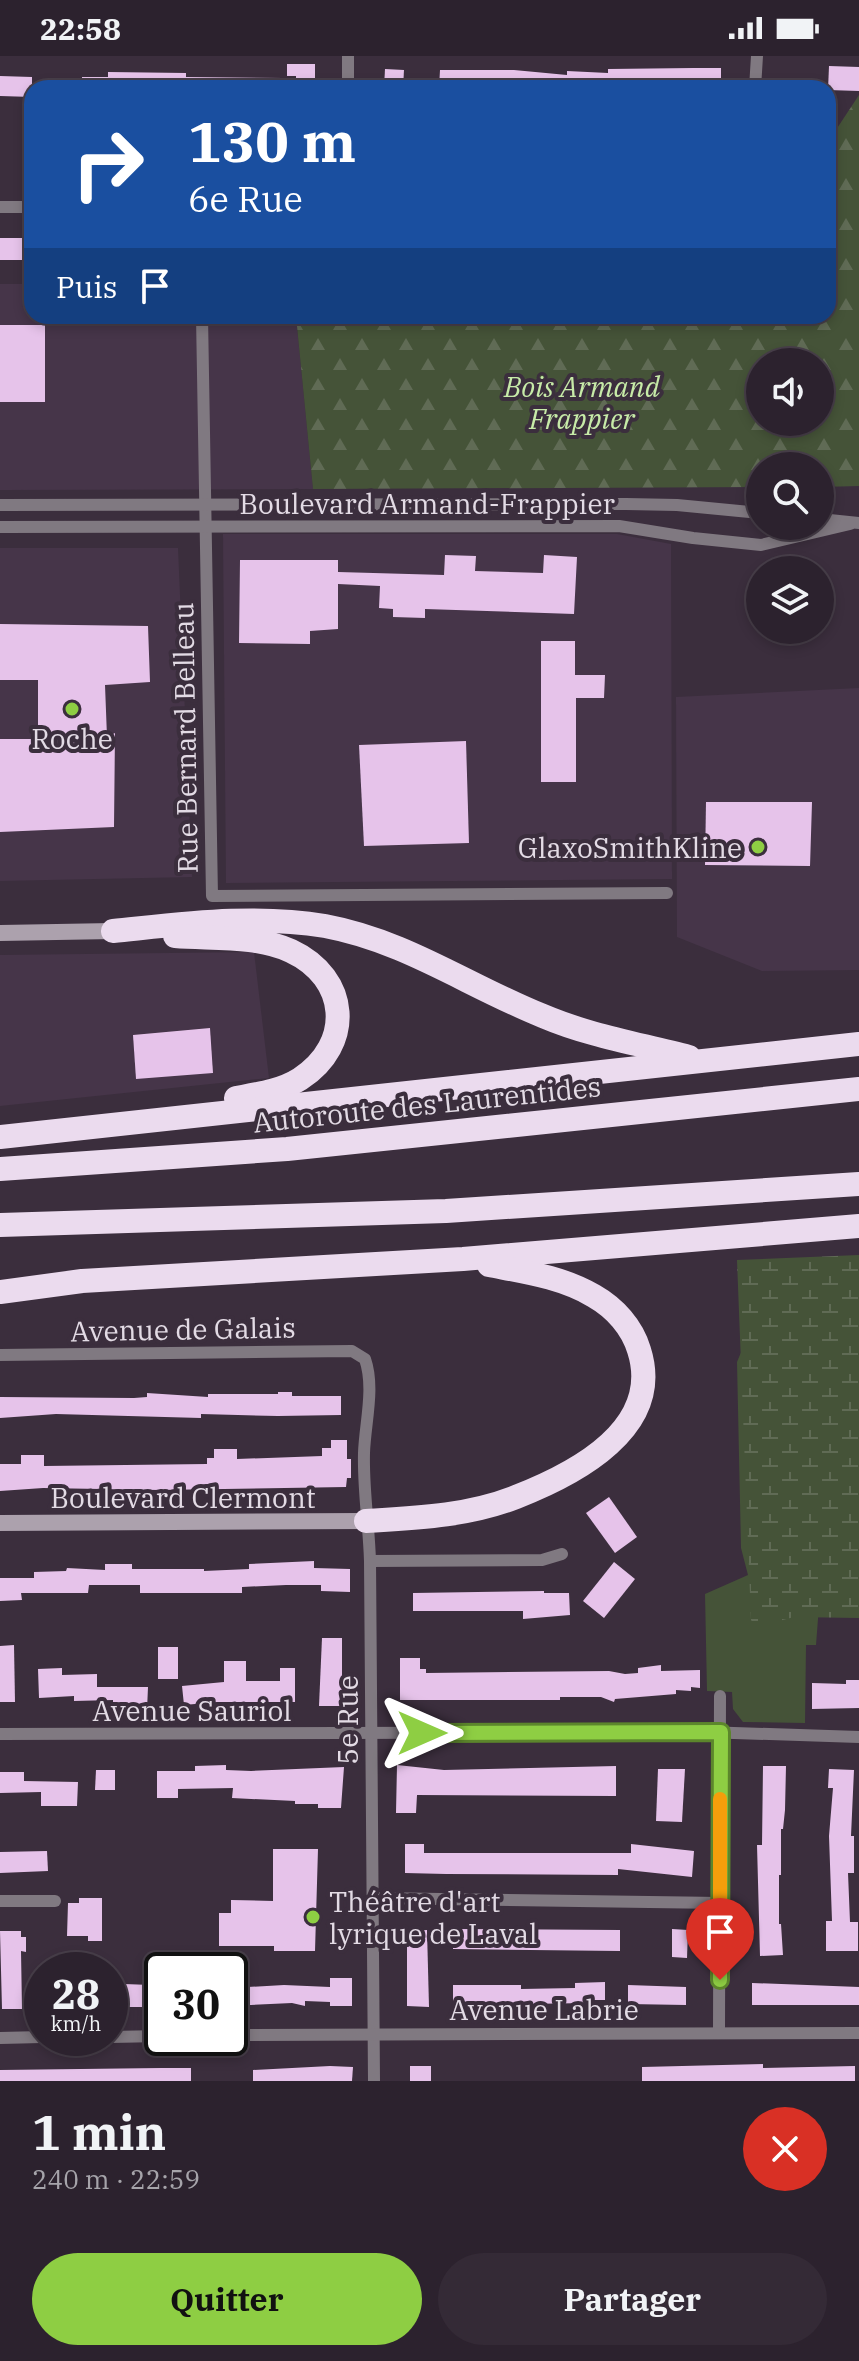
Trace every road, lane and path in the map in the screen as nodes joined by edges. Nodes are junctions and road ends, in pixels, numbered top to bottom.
1 (348, 56) edge
2 (757, 56) edge
3 (348, 80) edge
4 (756, 80) edge
5 (0, 207) edge
6 (24, 207) edge
7 (202, 324) edge
8 (0, 505) edge
9 (204, 505) junction
10 (746, 512) edge
11 (834, 521) edge
12 (854, 523) edge
13 (204, 526) junction
14 (0, 527) edge
15 (667, 893) dead end
16 (113, 931) junction
17 (0, 933) edge
18 (859, 1044) edge
19 (703, 1061) junction
20 (859, 1089) edge
21 (108, 1125) junction
22 (0, 1137) edge
23 (0, 1169) edge
24 (859, 1184) edge
25 (0, 1225) edge
26 (859, 1226) edge
27 (804, 1232) junction
28 (859, 1234) edge
29 (463, 1259) junction
30 (0, 1279) edge
31 (82, 1281) junction
32 (0, 1292) edge
33 (0, 1355) edge
34 (365, 1359) joint
35 (366, 1521) junction
36 (0, 1523) edge
37 (562, 1554) dead end
38 (370, 1561) junction
39 (720, 1696) dead end
40 (721, 1732) junction
41 (372, 1733) junction
42 (0, 1734) edge
43 (859, 1737) edge
44 (372, 1898) junction
45 (0, 1901) edge
46 (55, 1901) dead end
47 (720, 1903) junction
48 (719, 2032) junction
49 (859, 2033) edge
50 (374, 2034) junction
51 (248, 2035) edge
52 (24, 2037) edge
53 (0, 2038) edge
54 (374, 2081) edge

1 - 3 street
2 - 4 street
5 - 6 street
7 - 9 street, Rue Bernard Belleau
8 - 9 street, Boulevard Armand-Frappier
9 - 10 street, Boulevard Armand-Frappier
9 - 13 street, Rue Bernard Belleau
11 - 12 street, Boulevard Armand-Frappier
12 - 13 street, Boulevard Armand-Frappier
13 - 14 street, Boulevard Armand-Frappier
13 - 15 street, Rue Bernard Belleau
16 - 17 street
16 - 19 highway
16 - 21 highway
18 - 19 highway
19 - 21 highway
20 - 23 highway, Autoroute des Laurentides
21 - 22 highway
24 - 25 highway
26 - 27 highway
27 - 28 highway
27 - 29 highway
29 - 31 highway
29 - 35 highway
30 - 31 highway
31 - 32 highway
33 - 34 street, Avenue de Galais
34 - 35 street, 5e Rue
35 - 36 street, Boulevard Clermont
35 - 38 street, 5e Rue
37 - 38 street
38 - 41 street, 5e Rue
39 - 40 street
40 - 41 street, Avenue Sauriol
40 - 43 street, Avenue Sauriol
40 - 47 street
41 - 42 street, Avenue Sauriol
41 - 44 street, 5e Rue
44 - 47 street
44 - 50 street, 5e Rue
45 - 46 street
47 - 48 street
48 - 49 street, Avenue Labrie
48 - 50 street, Avenue Labrie
50 - 51 street, Avenue Labrie
50 - 54 street, 5e Rue
52 - 53 street

